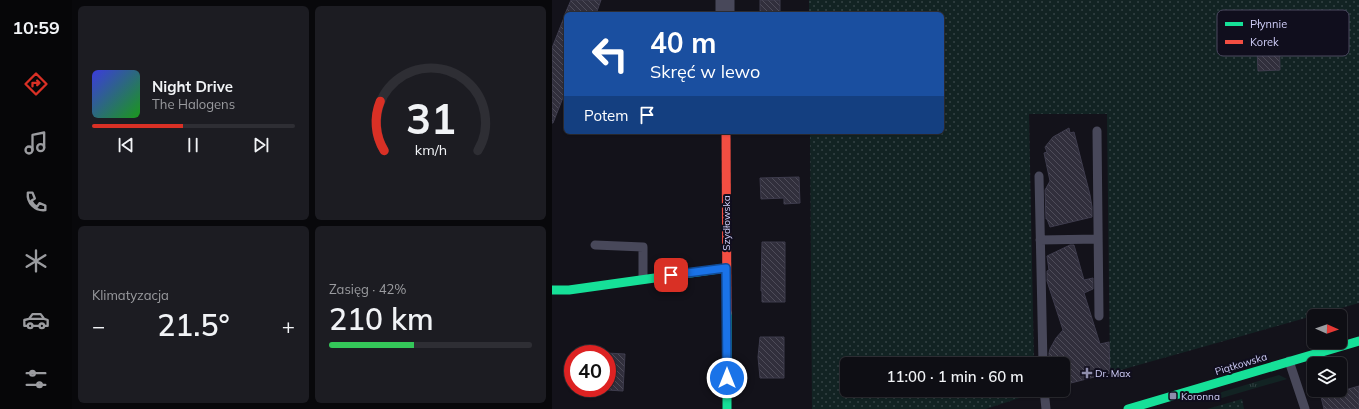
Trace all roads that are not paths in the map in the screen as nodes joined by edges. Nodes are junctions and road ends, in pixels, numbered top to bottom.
1 (725, 0) edge
2 (725, 12) edge
3 (1097, 131) dead end
4 (726, 134) edge
5 (1039, 176) dead end
6 (1098, 239) junction
7 (1040, 240) junction
8 (595, 245) dead end
9 (726, 268) junction
10 (643, 279) junction
11 (552, 290) edge
12 (1099, 316) dead end
13 (1359, 341) edge
14 (1043, 357) edge
15 (1289, 361) junction
16 (1045, 397) edge
17 (727, 409) edge
18 (1046, 409) edge
19 (1128, 409) edge
20 (1305, 409) edge

1 - 2 street
3 - 6 lane
4 - 9 street, Szydłowska
5 - 7 lane
6 - 7 lane
6 - 12 lane
7 - 14 lane
8 - 10 lane
9 - 10 street
9 - 17 street, Szydłowska
10 - 11 street
13 - 15 street, Piątkowska
15 - 19 street, Piątkowska
15 - 20 lane
16 - 18 lane

